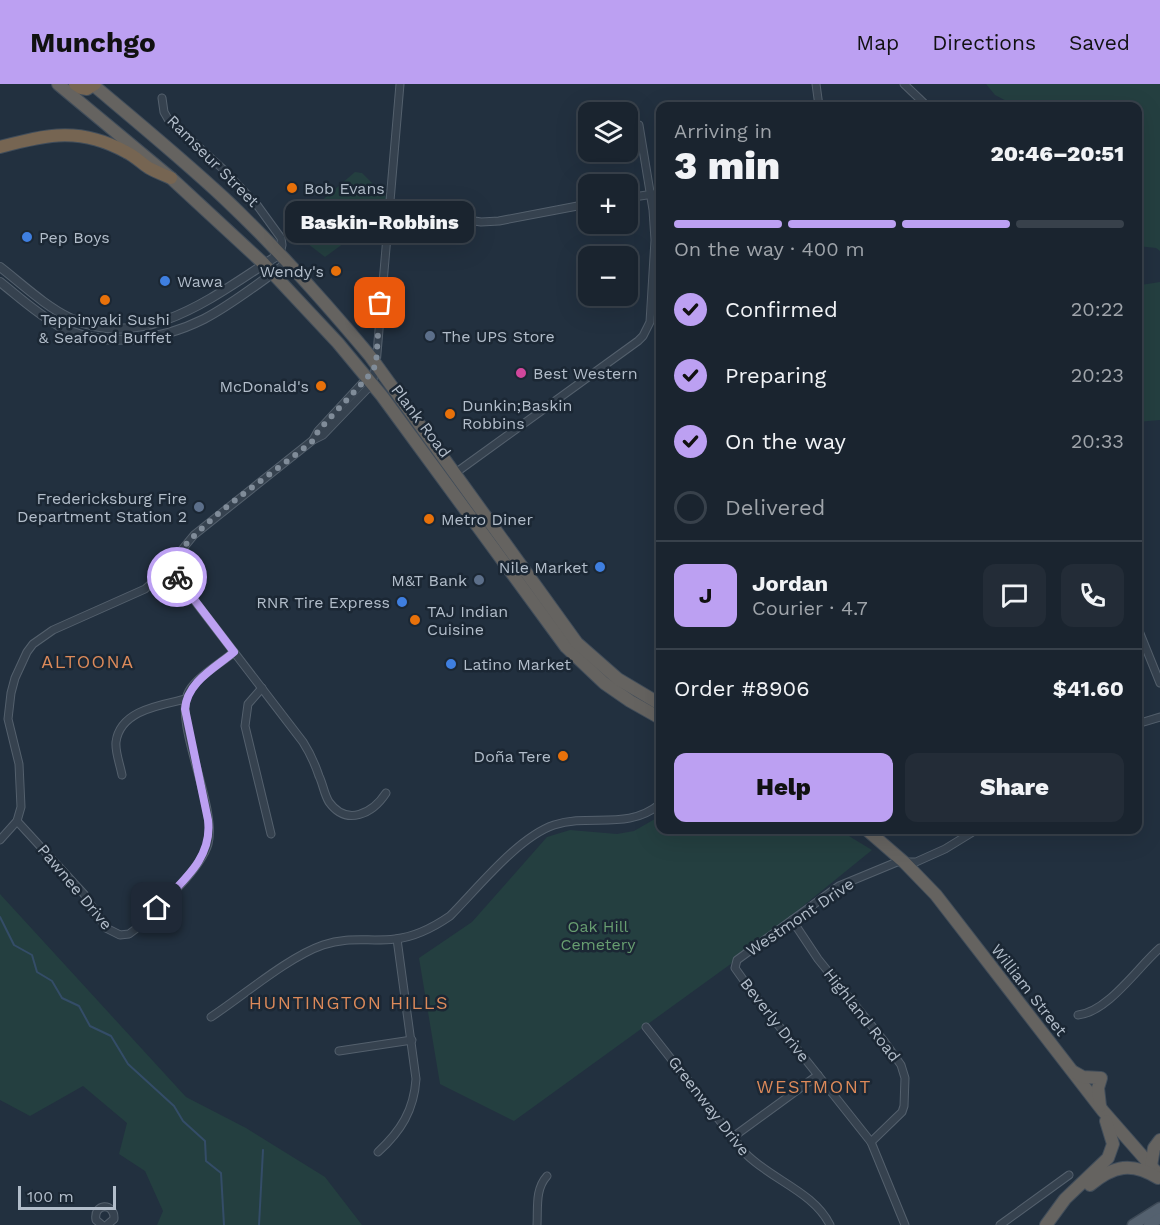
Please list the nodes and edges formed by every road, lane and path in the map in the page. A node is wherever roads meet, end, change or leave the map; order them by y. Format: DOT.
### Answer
graph roads {
  1 [pos="58,84"];
  2 [pos="75,84"];
  3 [pos="93,84"];
  4 [pos="400,84"];
  5 [pos="816,84"];
  6 [pos="904,84"];
  7 [pos="162,98"];
  8 [pos="818,102"];
  9 [pos="923,102"];
  10 [pos="639,125"];
  11 [pos="0,147"];
  12 [pos="171,178"];
  13 [pos="656,194"];
  14 [pos="650,195"];
  15 [pos="638,197"];
  16 [pos="578,206"];
  17 [pos="390,207"];
  18 [pos="284,258"];
  19 [pos="0,267"];
  20 [pos="268,268"];
  21 [pos="656,281"];
  22 [pos="0,282"];
  23 [pos="376,365"];
  24 [pos="370,381"];
  25 [pos="454,474"];
  26 [pos="461,503"];
  27 [pos="479,509"];
  28 [pos="480,530"];
  29 [pos="502,541"];
  30 [pos="168,566"];
  31 [pos="1142,638"];
  32 [pos="234,652"];
  33 [pos="1160,683"];
  34 [pos="262,688"];
  35 [pos="186,699"];
  36 [pos="656,702"];
  37 [pos="656,716"];
  38 [pos="1160,717"];
  39 [pos="4,719"];
  40 [pos="1142,722"];
  41 [pos="122,775"];
  42 [pos="386,793"];
  43 [pos="656,807"];
  44 [pos="17,821"];
  45 [pos="271,834"];
  46 [pos="872,834"];
  47 [pos="969,834"];
  48 [pos="0,840"];
  49 [pos="905,863"];
  50 [pos="792,920"];
  51 [pos="397,939"];
  52 [pos="1160,948"];
  53 [pos="735,968"];
  54 [pos="1078,1015"];
  55 [pos="211,1017"];
  56 [pos="646,1027"];
  57 [pos="412,1040"];
  58 [pos="339,1051"];
  59 [pos="1068,1067"];
  60 [pos="818,1075"];
  61 [pos="1101,1110"];
  62 [pos="733,1137"];
  63 [pos="1160,1140"];
  64 [pos="871,1142"];
  65 [pos="1133,1146"];
  66 [pos="378,1152"];
  67 [pos="1151,1166"];
  68 [pos="1069,1175"];
  69 [pos="547,1176"];
  70 [pos="1160,1178"];
  71 [pos="1160,1208"];
  72 [pos="1160,1218"];
  73 [pos="101,1225"];
  74 [pos="107,1225"];
  75 [pos="537,1225"];
  76 [pos="830,1225"];
  77 [pos="905,1225"];
  78 [pos="1000,1225"];
  79 [pos="1046,1225"];
  80 [pos="1053,1225"];
  81 [pos="1133,1225"];
  82 [pos="1149,1225"];
  1 -- 12 [label="highway, Plank Road"];
  2 -- 3 [label="highway"];
  3 -- 18 [label="highway, Plank Road"];
  4 -- 17 [label="street"];
  5 -- 8 [label="street"];
  6 -- 9 [label="street"];
  7 -- 18 [label="street, Ramseur Street"];
  10 -- 14 [label="street"];
  11 -- 12 [label="highway"];
  12 -- 20 [label="highway, Plank Road"];
  13 -- 14 [label="street"];
  14 -- 15 [label="street"];
  14 -- 21 [label="street"];
  16 -- 17 [label="street"];
  17 -- 23 [label="street"];
  18 -- 20 [label="street"];
  18 -- 23 [label="highway, Plank Road"];
  19 -- 20 [label="street"];
  20 -- 22 [label="street"];
  20 -- 24 [label="highway, Plank Road"];
  21 -- 25 [label="street"];
  23 -- 24 [label="street"];
  23 -- 25 [label="highway, Plank Road"];
  24 -- 26 [label="highway, Plank Road"];
  24 -- 30 [label="street"];
  25 -- 27 [label="highway, Plank Road"];
  26 -- 27 [label="highway"];
  26 -- 28 [label="highway, Plank Road"];
  27 -- 29 [label="highway, Plank Road"];
  28 -- 29 [label="highway"];
  28 -- 37 [label="highway, Plank Road"];
  29 -- 36 [label="highway, Plank Road"];
  30 -- 32 [label="street"];
  30 -- 39 [label="street"];
  31 -- 33 [label="street"];
  32 -- 34 [label="street"];
  32 -- 35 [label="street"];
  34 -- 42 [label="street"];
  34 -- 45 [label="street"];
  35 -- 41 [label="street"];
  35 -- 44 [label="street, Pawnee Drive"];
  38 -- 40 [label="street"];
  39 -- 44 [label="street"];
  43 -- 51 [label="street"];
  44 -- 48 [label="street"];
  46 -- 49 [label="highway, William Street"];
  47 -- 49 [label="street, Westmont Drive"];
  49 -- 50 [label="street, Westmont Drive"];
  49 -- 59 [label="highway, William Street"];
  50 -- 53 [label="street, Westmont Drive"];
  50 -- 64 [label="street, Highland Road"];
  51 -- 55 [label="street"];
  51 -- 57 [label="street"];
  52 -- 54 [label="street"];
  53 -- 60 [label="street, Beverly Drive"];
  56 -- 62 [label="street, Greenway Drive"];
  57 -- 58 [label="street"];
  57 -- 66 [label="street"];
  59 -- 61 [label="highway, William Street"];
  59 -- 61 [label="highway"];
  60 -- 62 [label="street"];
  60 -- 64 [label="street, Beverly Drive"];
  61 -- 65 [label="highway, William Street"];
  61 -- 79 [label="highway"];
  62 -- 76 [label="street, Greenway Drive"];
  63 -- 65 [label="highway"];
  63 -- 67 [label="highway"];
  64 -- 77 [label="street, Beverly Drive"];
  65 -- 67 [label="highway, William Street"];
  67 -- 70 [label="highway, William Street"];
  68 -- 78 [label="street"];
  69 -- 75 [label="street"];
  70 -- 80 [label="highway"];
  71 -- 81 [label="main road"];
  72 -- 82 [label="main road"];
  73 -- 74 [label="street"];
}
